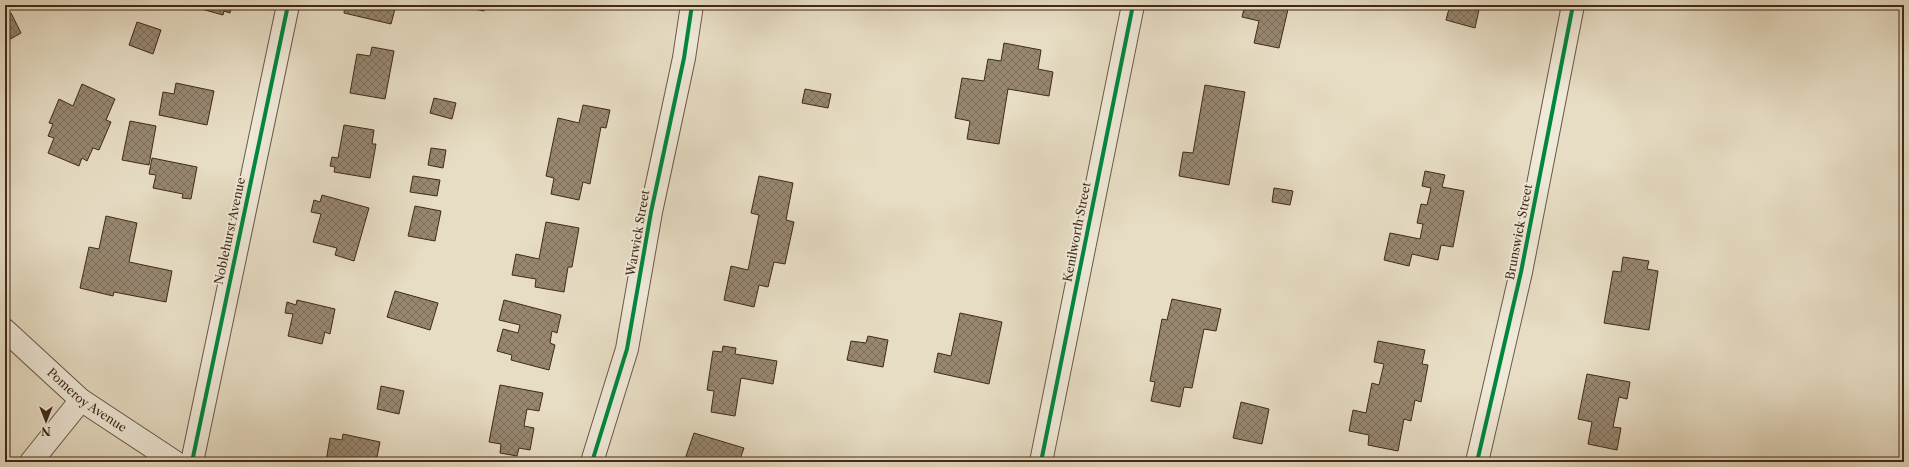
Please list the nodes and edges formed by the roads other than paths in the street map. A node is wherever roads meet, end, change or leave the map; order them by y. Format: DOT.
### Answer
graph roads {
  1 [pos="288,5"];
  2 [pos="692,5"];
  3 [pos="1133,5"];
  4 [pos="1573,5"];
  5 [pos="5,330"];
  6 [pos="81,400"];
  7 [pos="31,462"];
  8 [pos="176,462"];
  9 [pos="192,462"];
  10 [pos="592,462"];
  11 [pos="1041,462"];
  12 [pos="1477,462"];
  1 -- 9 [label="street, Noblehurst Avenue"];
  2 -- 10 [label="street, Warwick Street"];
  3 -- 11 [label="street, Kenilworth Street"];
  4 -- 12 [label="street, Brunswick Street"];
  5 -- 6 [label="street, Pomeroy Avenue"];
  6 -- 7 [label="street"];
  6 -- 8 [label="street, Pomeroy Avenue"];
}
